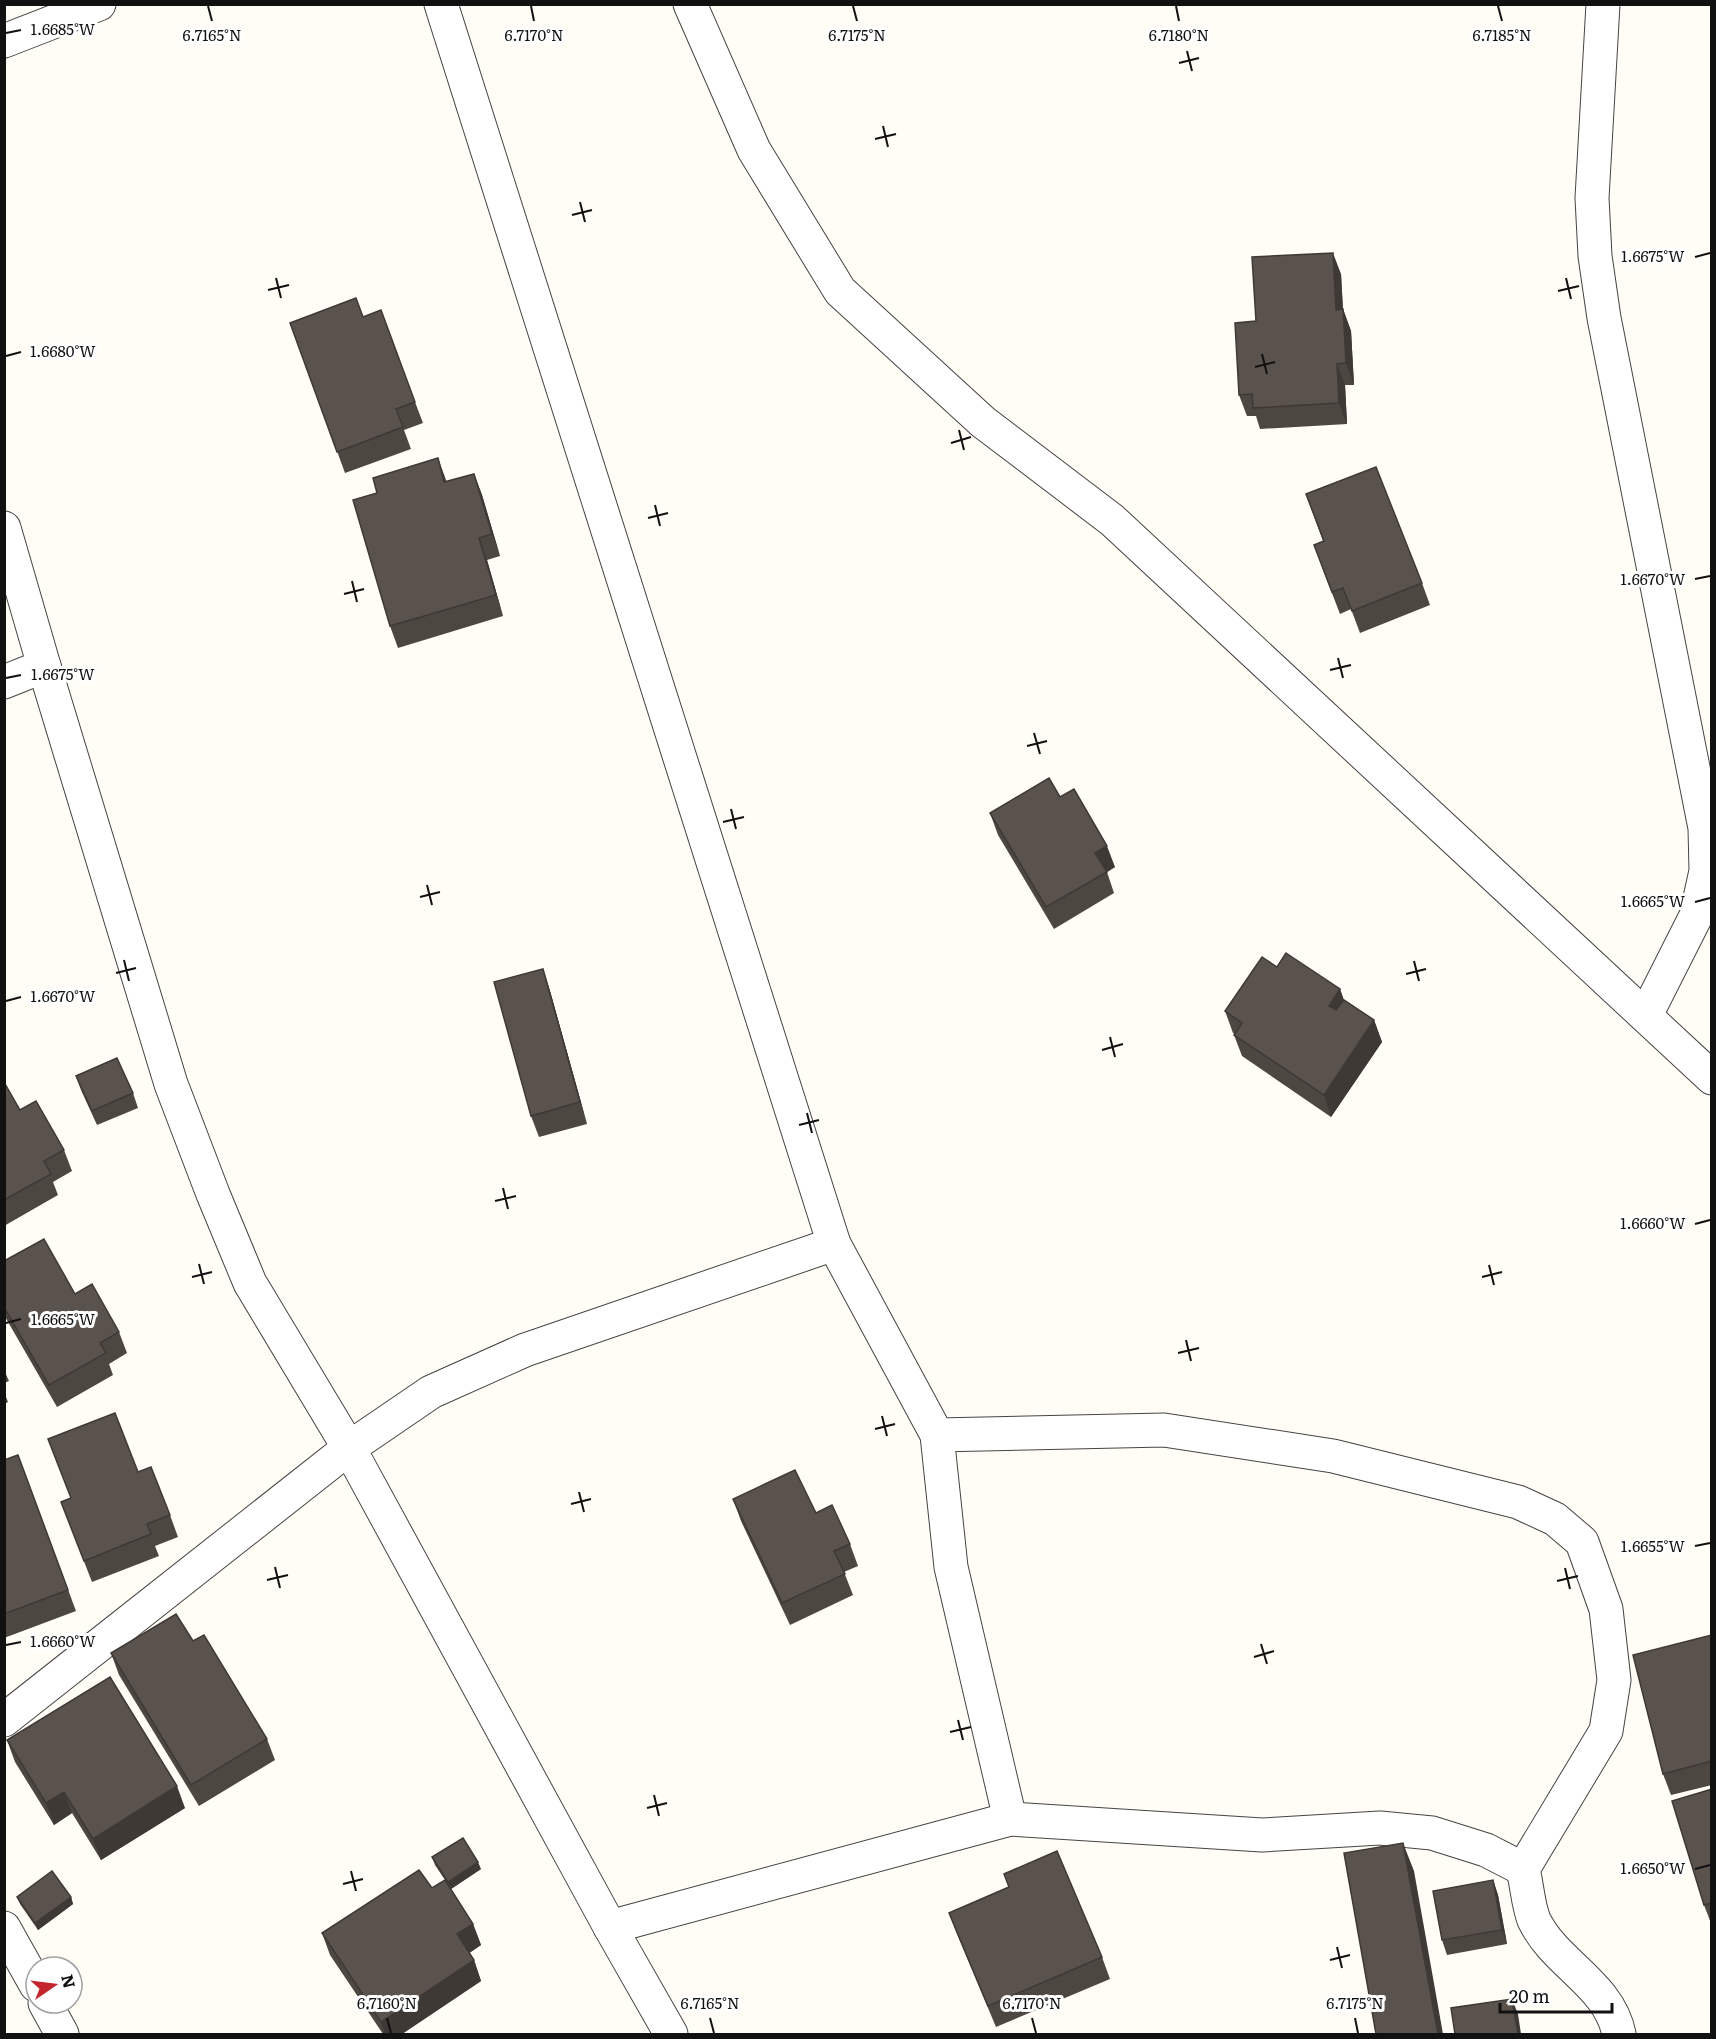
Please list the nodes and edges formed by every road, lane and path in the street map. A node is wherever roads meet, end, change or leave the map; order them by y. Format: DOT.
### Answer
graph roads {
  1 [pos="99,4"];
  2 [pos="441,4"];
  3 [pos="690,4"];
  4 [pos="1603,4"];
  5 [pos="4,41"];
  6 [pos="4,528"];
  7 [pos="44,666"];
  8 [pos="4,682"];
  9 [pos="1646,1015"];
  10 [pos="1712,1077"];
  11 [pos="834,1244"];
  12 [pos="937,1435"];
  13 [pos="348,1448"];
  14 [pos="4,1720"];
  15 [pos="1010,1819"];
  16 [pos="1523,1869"];
  17 [pos="610,1927"];
  18 [pos="4,1928"];
  19 [pos="24,1964"];
  20 [pos="52,2015"];
  21 [pos="62,2034"];
  22 [pos="671,2034"];
  23 [pos="1619,2034"];
  1 -- 5 [label="street"];
  2 -- 11 [label="street"];
  3 -- 9 [label="street"];
  4 -- 9 [label="street"];
  6 -- 7 [label="street"];
  7 -- 8 [label="street"];
  7 -- 13 [label="street"];
  9 -- 10 [label="street"];
  11 -- 12 [label="street"];
  11 -- 13 [label="street"];
  12 -- 15 [label="street"];
  12 -- 16 [label="street"];
  13 -- 14 [label="street"];
  13 -- 17 [label="street"];
  15 -- 16 [label="street"];
  15 -- 17 [label="street"];
  16 -- 23 [label="street"];
  17 -- 22 [label="street"];
  18 -- 19 [label="street"];
  20 -- 21 [label="street"];
}
